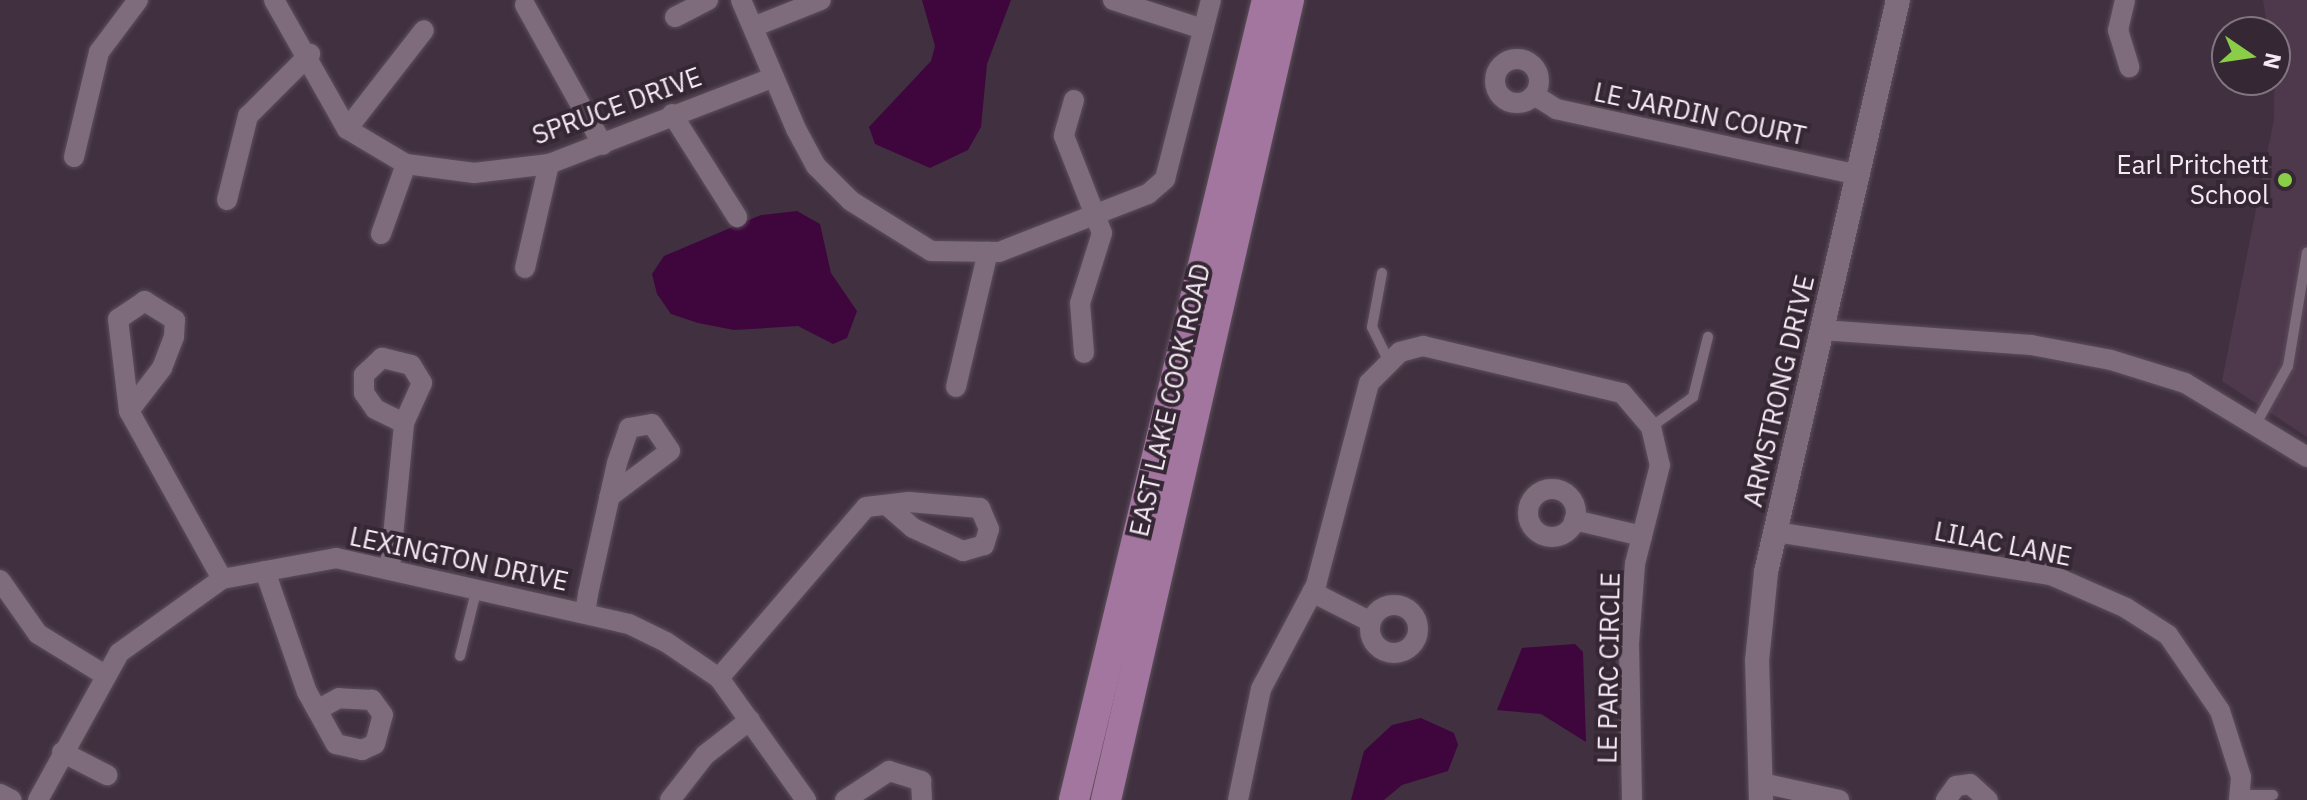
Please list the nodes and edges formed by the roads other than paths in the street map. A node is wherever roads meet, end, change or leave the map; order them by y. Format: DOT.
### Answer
graph roads {
  1 [pos="138,0"];
  2 [pos="274,0"];
  3 [pos="708,0"];
  4 [pos="741,0"];
  5 [pos="821,0"];
  6 [pos="1113,0"];
  7 [pos="1211,0"];
  8 [pos="1267,0"];
  9 [pos="1289,0"];
  10 [pos="1898,0"];
  11 [pos="2125,0"];
  12 [pos="525,5"];
  13 [pos="675,17"];
  14 [pos="753,27"];
  15 [pos="1203,29"];
  16 [pos="424,30"];
  17 [pos="310,54"];
  18 [pos="2129,67"];
  19 [pos="774,77"];
  20 [pos="1534,95"];
  21 [pos="1074,100"];
  22 [pos="672,114"];
  23 [pos="347,129"];
  24 [pos="603,145"];
  25 [pos="74,157"];
  26 [pos="406,164"];
  27 [pos="549,164"];
  28 [pos="1858,175"];
  29 [pos="227,200"];
  30 [pos="737,217"];
  31 [pos="1094,217"];
  32 [pos="381,234"];
  33 [pos="994,252"];
  34 [pos="2307,253"];
  35 [pos="525,268"];
  36 [pos="1382,273"];
  37 [pos="1822,330"];
  38 [pos="1708,337"];
  39 [pos="1084,353"];
  40 [pos="1388,360"];
  41 [pos="956,387"];
  42 [pos="129,411"];
  43 [pos="2257,422"];
  44 [pos="404,423"];
  45 [pos="1651,427"];
  46 [pos="2305,450"];
  47 [pos="609,497"];
  48 [pos="887,505"];
  49 [pos="1574,520"];
  50 [pos="1775,532"];
  51 [pos="1642,536"];
  52 [pos="390,567"];
  53 [pos="265,571"];
  54 [pos="222,579"];
  55 [pos="0,580"];
  56 [pos="477,588"];
  57 [pos="1312,592"];
  58 [pos="585,613"];
  59 [pos="1371,622"];
  60 [pos="460,656"];
  61 [pos="103,674"];
  62 [pos="719,678"];
  63 [pos="317,710"];
  64 [pos="750,720"];
  65 [pos="62,752"];
  66 [pos="107,775"];
  67 [pos="1762,791"];
  68 [pos="0,794"];
  69 [pos="2273,795"];
  70 [pos="2240,798"];
  71 [pos="12,800"];
  72 [pos="38,800"];
  73 [pos="670,800"];
  74 [pos="806,800"];
  75 [pos="845,800"];
  76 [pos="922,800"];
  77 [pos="1074,800"];
  78 [pos="1106,800"];
  79 [pos="1238,800"];
  80 [pos="1632,800"];
  81 [pos="1839,800"];
  82 [pos="1946,800"];
  83 [pos="1988,800"];
  1 -- 25 [label="street"];
  2 -- 17 [label="street"];
  3 -- 13 [label="street"];
  4 -- 14 [label="street"];
  5 -- 14 [label="street"];
  6 -- 15 [label="street"];
  7 -- 15 [label="street"];
  8 -- 77 [label="main road, EAST LAKE COOK ROAD"];
  9 -- 78 [label="main road, EAST LAKE COOK ROAD"];
  10 -- 28 [label="street, ARMSTRONG DRIVE"];
  11 -- 18 [label="street"];
  12 -- 24 [label="street"];
  14 -- 19 [label="street"];
  15 -- 31 [label="street"];
  16 -- 23 [label="street"];
  17 -- 23 [label="street"];
  17 -- 29 [label="street"];
  19 -- 22 [label="street, SPRUCE DRIVE"];
  19 -- 33 [label="street"];
  20 -- 28 [label="street, LE JARDIN COURT"];
  21 -- 31 [label="street"];
  22 -- 24 [label="street, SPRUCE DRIVE"];
  22 -- 30 [label="street"];
  23 -- 26 [label="street, SPRUCE DRIVE"];
  24 -- 27 [label="street, SPRUCE DRIVE"];
  26 -- 27 [label="street, SPRUCE DRIVE"];
  26 -- 32 [label="street"];
  27 -- 35 [label="street"];
  28 -- 37 [label="street, ARMSTRONG DRIVE"];
  31 -- 33 [label="street"];
  31 -- 39 [label="street"];
  33 -- 41 [label="street"];
  34 -- 43 [label="lane"];
  36 -- 40 [label="lane"];
  37 -- 43 [label="street"];
  37 -- 50 [label="street, ARMSTRONG DRIVE"];
  38 -- 45 [label="lane"];
  40 -- 45 [label="street, LE PARC CIRCLE"];
  40 -- 57 [label="street"];
  42 -- 42 [label="street"];
  42 -- 54 [label="street"];
  43 -- 46 [label="street"];
  44 -- 52 [label="street"];
  45 -- 51 [label="street, LE PARC CIRCLE"];
  47 -- 58 [label="street"];
  48 -- 62 [label="street"];
  49 -- 51 [label="street, LE PARC CIRCLE"];
  50 -- 67 [label="street, ARMSTRONG DRIVE"];
  50 -- 70 [label="street, LILAC LANE"];
  51 -- 80 [label="street, LE PARC CIRCLE"];
  52 -- 53 [label="street, LEXINGTON DRIVE"];
  52 -- 56 [label="street, LEXINGTON DRIVE"];
  53 -- 54 [label="street, LEXINGTON DRIVE"];
  53 -- 63 [label="street"];
  54 -- 61 [label="street, LEXINGTON DRIVE"];
  55 -- 61 [label="street"];
  56 -- 58 [label="street, LEXINGTON DRIVE"];
  56 -- 60 [label="lane"];
  57 -- 59 [label="street"];
  57 -- 79 [label="street"];
  58 -- 62 [label="street, LEXINGTON DRIVE"];
  61 -- 65 [label="street, LEXINGTON DRIVE"];
  62 -- 64 [label="street, LEXINGTON DRIVE"];
  64 -- 73 [label="street"];
  64 -- 74 [label="street, LEXINGTON DRIVE"];
  65 -- 66 [label="street"];
  65 -- 72 [label="street, LEXINGTON DRIVE"];
  67 -- 81 [label="street"];
  68 -- 71 [label="street"];
  69 -- 70 [label="lane"];
  75 -- 76 [label="street"];
  82 -- 83 [label="street"];
}
